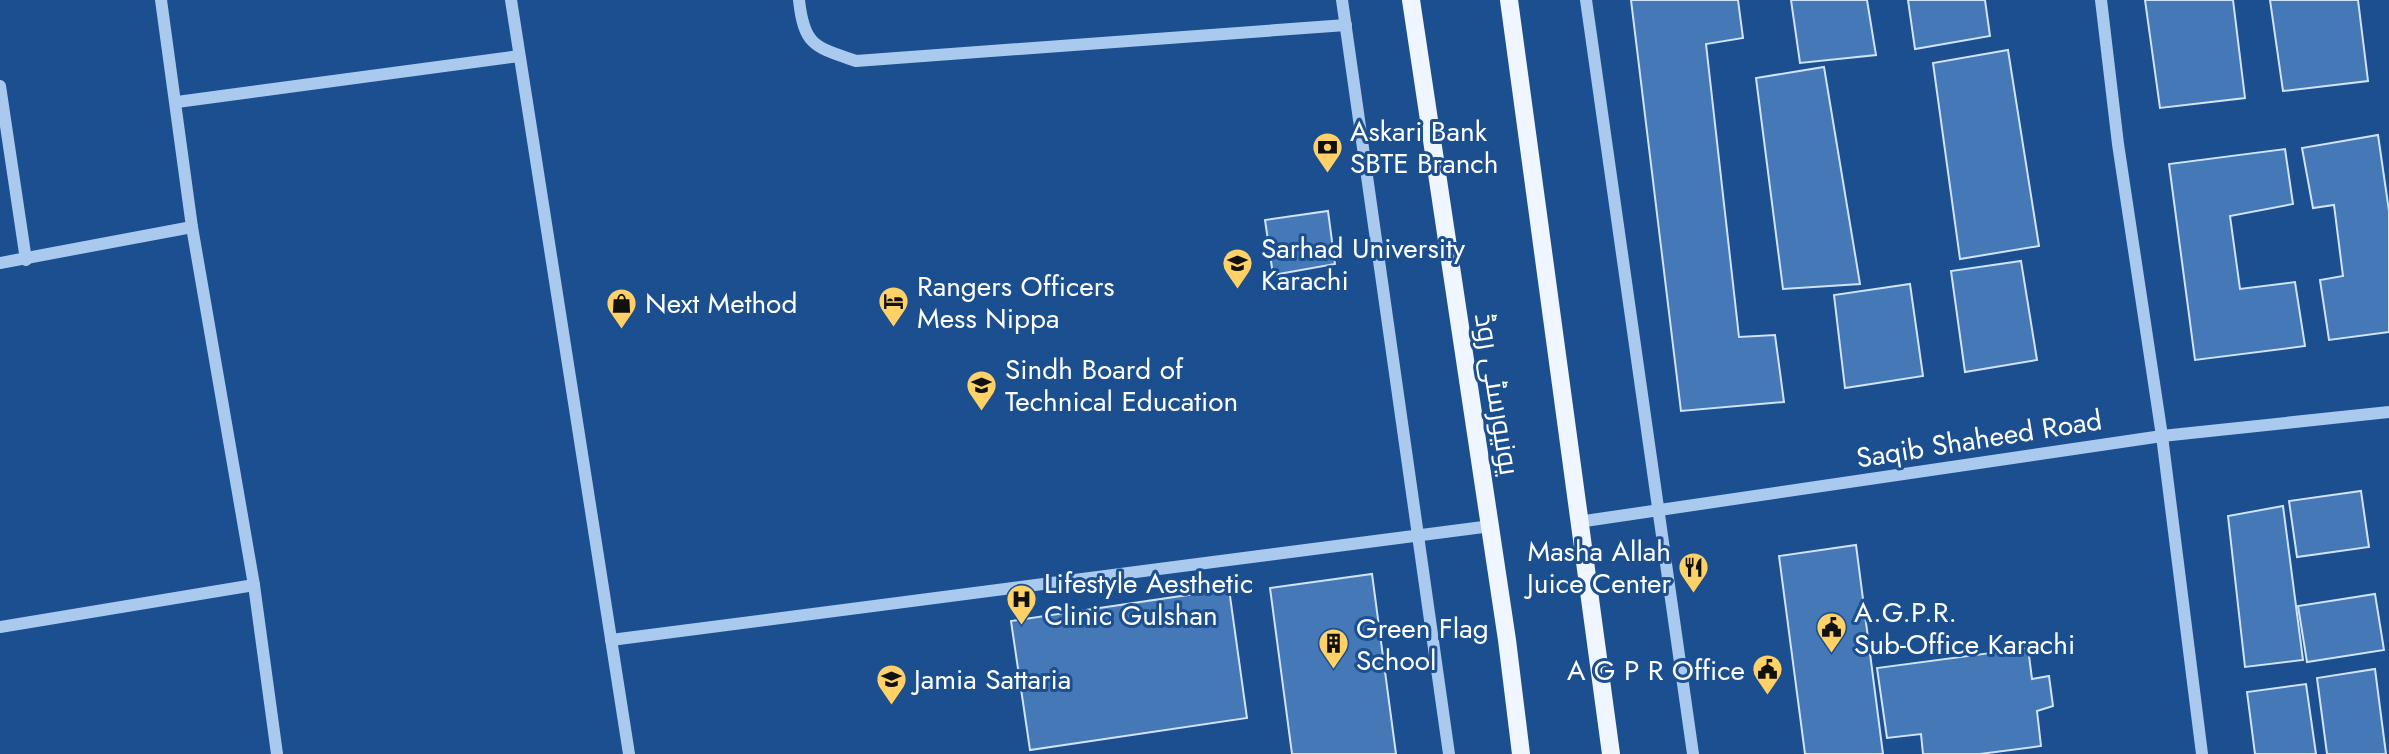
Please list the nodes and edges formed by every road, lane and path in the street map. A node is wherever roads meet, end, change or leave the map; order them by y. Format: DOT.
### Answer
graph roads {
  1 [pos="161,0"];
  2 [pos="511,0"];
  3 [pos="799,0"];
  4 [pos="1342,0"];
  5 [pos="1411,0"];
  6 [pos="1509,0"];
  7 [pos="1586,0"];
  8 [pos="2101,0"];
  9 [pos="1346,25"];
  10 [pos="519,56"];
  11 [pos="0,86"];
  12 [pos="177,102"];
  13 [pos="192,227"];
  14 [pos="26,260"];
  15 [pos="0,263"];
  16 [pos="2389,412"];
  17 [pos="2162,436"];
  18 [pos="1661,512"];
  19 [pos="1578,522"];
  20 [pos="1491,526"];
  21 [pos="1420,535"];
  22 [pos="254,585"];
  23 [pos="0,627"];
  24 [pos="611,640"];
  25 [pos="277,754"];
  26 [pos="629,754"];
  27 [pos="1449,754"];
  28 [pos="1521,754"];
  29 [pos="1611,754"];
  30 [pos="1693,754"];
  31 [pos="2202,754"];
  1 -- 12 [label="street"];
  2 -- 10 [label="street"];
  3 -- 9 [label="street"];
  4 -- 9 [label="street"];
  5 -- 20 [label="main road, یونیورسٹی روڈ"];
  6 -- 19 [label="main road"];
  7 -- 18 [label="street"];
  8 -- 17 [label="street"];
  9 -- 21 [label="street"];
  10 -- 12 [label="street"];
  10 -- 24 [label="street"];
  11 -- 14 [label="street"];
  12 -- 13 [label="street"];
  13 -- 14 [label="street"];
  13 -- 22 [label="street"];
  14 -- 15 [label="street"];
  16 -- 17 [label="street, Saqib Shaheed Road"];
  17 -- 18 [label="street, Saqib Shaheed Road"];
  17 -- 31 [label="street"];
  18 -- 19 [label="street, Saqib Shaheed Road"];
  18 -- 30 [label="street"];
  19 -- 29 [label="main road"];
  20 -- 21 [label="street"];
  20 -- 28 [label="main road, یونیورسٹی روڈ"];
  21 -- 24 [label="street"];
  21 -- 27 [label="street"];
  22 -- 23 [label="street"];
  22 -- 25 [label="street"];
  24 -- 26 [label="street"];
}
